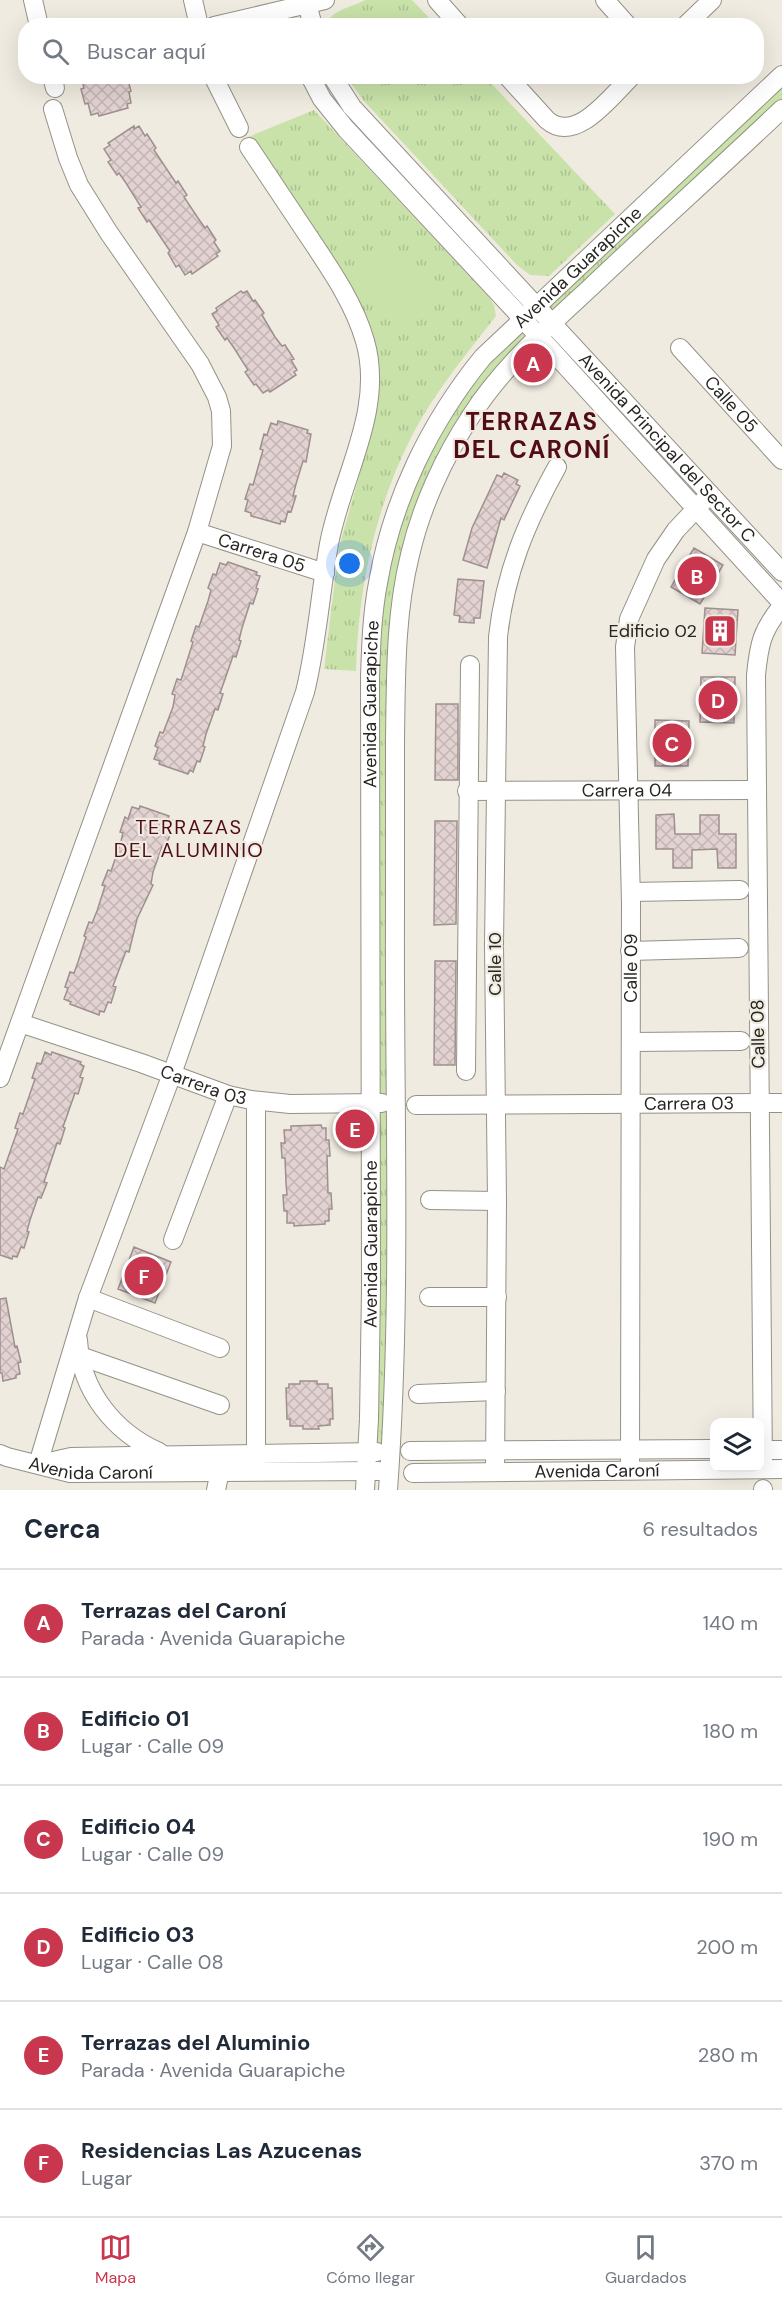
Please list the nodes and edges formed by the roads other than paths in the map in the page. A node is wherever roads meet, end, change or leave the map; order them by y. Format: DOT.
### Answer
graph roads {
  1 [pos="33,0"];
  2 [pos="193,0"];
  3 [pos="325,0"];
  4 [pos="437,0"];
  5 [pos="605,0"];
  6 [pos="712,0"];
  7 [pos="307,3"];
  8 [pos="288,12"];
  9 [pos="37,18"];
  10 [pos="197,18"];
  11 [pos="256,18"];
  12 [pos="310,18"];
  13 [pos="453,18"];
  14 [pos="621,18"];
  15 [pos="693,18"];
  16 [pos="782,75"];
  17 [pos="217,84"];
  18 [pos="314,84"];
  19 [pos="337,84"];
  20 [pos="514,84"];
  21 [pos="624,84"];
  22 [pos="53,109"];
  23 [pos="781,111"];
  24 [pos="239,128"];
  25 [pos="249,147"];
  26 [pos="537,304"];
  27 [pos="522,318"];
  28 [pos="553,322"];
  29 [pos="538,336"];
  30 [pos="680,348"];
  31 [pos="782,460"];
  32 [pos="556,467"];
  33 [pos="710,494"];
  34 [pos="695,509"];
  35 [pos="197,532"];
  36 [pos="782,572"];
  37 [pos="325,573"];
  38 [pos="782,605"];
  39 [pos="470,665"];
  40 [pos="497,790"];
  41 [pos="628,790"];
  42 [pos="756,790"];
  43 [pos="467,791"];
  44 [pos="740,890"];
  45 [pos="630,892"];
  46 [pos="467,944"];
  47 [pos="494,945"];
  48 [pos="739,948"];
  49 [pos="630,951"];
  50 [pos="20,1023"];
  51 [pos="741,1041"];
  52 [pos="631,1042"];
  53 [pos="466,1071"];
  54 [pos="172,1074"];
  55 [pos="0,1078"];
  56 [pos="228,1095"];
  57 [pos="256,1101"];
  58 [pos="370,1103"];
  59 [pos="395,1103"];
  60 [pos="759,1103"];
  61 [pos="782,1103"];
  62 [pos="631,1104"];
  63 [pos="416,1105"];
  64 [pos="497,1105"];
  65 [pos="430,1200"];
  66 [pos="498,1201"];
  67 [pos="173,1240"];
  68 [pos="429,1297"];
  69 [pos="497,1297"];
  70 [pos="88,1298"];
  71 [pos="78,1331"];
  72 [pos="220,1348"];
  73 [pos="80,1356"];
  74 [pos="496,1391"];
  75 [pos="418,1394"];
  76 [pos="220,1405"];
  77 [pos="761,1418"];
  78 [pos="630,1449"];
  79 [pos="710,1449"];
  80 [pos="495,1450"];
  81 [pos="764,1450"];
  82 [pos="782,1450"];
  83 [pos="368,1451"];
  84 [pos="410,1451"];
  85 [pos="256,1452"];
  86 [pos="391,1453"];
  87 [pos="0,1454"];
  88 [pos="164,1454"];
  89 [pos="38,1464"];
  90 [pos="630,1469"];
  91 [pos="710,1469"];
  92 [pos="764,1469"];
  93 [pos="782,1469"];
  94 [pos="256,1471"];
  95 [pos="366,1471"];
  96 [pos="220,1472"];
  97 [pos="495,1472"];
  98 [pos="413,1473"];
  99 [pos="68,1481"];
  100 [pos="159,1481"];
  101 [pos="389,1481"];
  102 [pos="216,1490"];
  103 [pos="365,1490"];
  1 -- 9 [label="street"];
  2 -- 10 [label="street"];
  3 -- 7 [label="street"];
  4 -- 13 [label="street"];
  5 -- 14 [label="street"];
  6 -- 15 [label="street"];
  7 -- 8 [label="street"];
  7 -- 12 [label="street"];
  8 -- 11 [label="street"];
  16 -- 26 [label="street, Avenida Guarapiche"];
  17 -- 24 [label="street"];
  18 -- 27 [label="street, Avenida Principal del Sector C"];
  19 -- 26 [label="street, Avenida Principal del Sector C"];
  20 -- 21 [label="street"];
  22 -- 35 [label="street"];
  23 -- 28 [label="street, Avenida Guarapiche"];
  25 -- 37 [label="street"];
  26 -- 27 [label="street, Avenida Guarapiche"];
  26 -- 28 [label="street, Avenida Principal del Sector C"];
  27 -- 29 [label="street, Avenida Principal del Sector C"];
  27 -- 58 [label="street, Avenida Guarapiche"];
  28 -- 29 [label="street, Avenida Guarapiche"];
  28 -- 33 [label="street, Avenida Principal del Sector C"];
  29 -- 34 [label="street, Avenida Principal del Sector C"];
  29 -- 59 [label="street, Avenida Guarapiche"];
  30 -- 31 [label="street, Calle 05"];
  32 -- 40 [label="street, Calle 10"];
  33 -- 34 [label="street, Calle 09"];
  33 -- 36 [label="street, Avenida Principal del Sector C"];
  34 -- 38 [label="street, Avenida Principal del Sector C"];
  34 -- 41 [label="street, Calle 09"];
  35 -- 37 [label="street, Carrera 05"];
  35 -- 50 [label="street"];
  37 -- 54 [label="street"];
  38 -- 42 [label="street, Calle 08"];
  39 -- 43 [label="street"];
  40 -- 41 [label="street, Carrera 04"];
  40 -- 43 [label="street, Carrera 04"];
  40 -- 47 [label="street, Calle 10"];
  41 -- 42 [label="street, Carrera 04"];
  41 -- 45 [label="street, Calle 09"];
  42 -- 60 [label="street, Calle 08"];
  43 -- 46 [label="street"];
  44 -- 45 [label="street"];
  45 -- 49 [label="street, Calle 09"];
  46 -- 47 [label="street"];
  46 -- 53 [label="street"];
  47 -- 64 [label="street, Calle 10"];
  48 -- 49 [label="street"];
  49 -- 52 [label="street, Calle 09"];
  50 -- 54 [label="street, Carrera 03"];
  50 -- 55 [label="street"];
  51 -- 52 [label="street"];
  52 -- 62 [label="street, Calle 09"];
  54 -- 56 [label="street, Carrera 03"];
  54 -- 70 [label="street"];
  56 -- 57 [label="street, Carrera 03"];
  56 -- 67 [label="street"];
  57 -- 58 [label="street, Carrera 03"];
  57 -- 85 [label="street"];
  58 -- 59 [label="street, Carrera 03"];
  58 -- 83 [label="street, Avenida Guarapiche"];
  59 -- 86 [label="street, Avenida Guarapiche"];
  60 -- 61 [label="street, Carrera 03"];
  60 -- 62 [label="street, Carrera 03"];
  60 -- 77 [label="street, Calle 08"];
  62 -- 64 [label="street, Carrera 03"];
  62 -- 78 [label="street, Calle 09"];
  63 -- 64 [label="street, Carrera 03"];
  64 -- 66 [label="street, Calle 10"];
  65 -- 66 [label="street"];
  66 -- 69 [label="street, Calle 10"];
  68 -- 69 [label="street"];
  69 -- 74 [label="street, Calle 10"];
  70 -- 71 [label="street"];
  70 -- 72 [label="street"];
  71 -- 73 [label="street"];
  71 -- 89 [label="street"];
  73 -- 76 [label="street"];
  73 -- 88 [label="street"];
  74 -- 75 [label="street"];
  74 -- 80 [label="street, Calle 10"];
  78 -- 79 [label="street, Avenida Caroní"];
  78 -- 80 [label="street, Avenida Caroní"];
  78 -- 90 [label="street, Calle 09"];
  80 -- 84 [label="street, Avenida Caroní"];
  80 -- 97 [label="street, Calle 10"];
  81 -- 82 [label="street"];
  83 -- 85 [label="street, Avenida Caroní"];
  83 -- 86 [label="street, Avenida Caroní"];
  83 -- 95 [label="street, Avenida Guarapiche"];
  85 -- 88 [label="street, Avenida Caroní"];
  85 -- 94 [label="street"];
  86 -- 101 [label="street, Avenida Guarapiche"];
  87 -- 89 [label="street"];
  88 -- 89 [label="street, Avenida Caroní"];
  89 -- 99 [label="street, Avenida Caroní"];
  90 -- 91 [label="street, Avenida Caroní"];
  90 -- 97 [label="street, Avenida Caroní"];
  92 -- 93 [label="street, Avenida Caroní"];
  94 -- 95 [label="street, Avenida Caroní"];
  94 -- 96 [label="street, Avenida Caroní"];
  95 -- 101 [label="street, Avenida Caroní"];
  95 -- 103 [label="street, Avenida Guarapiche"];
  96 -- 100 [label="street, Avenida Caroní"];
  96 -- 102 [label="street"];
  97 -- 98 [label="street, Avenida Caroní"];
  99 -- 100 [label="street, Avenida Caroní"];
}
